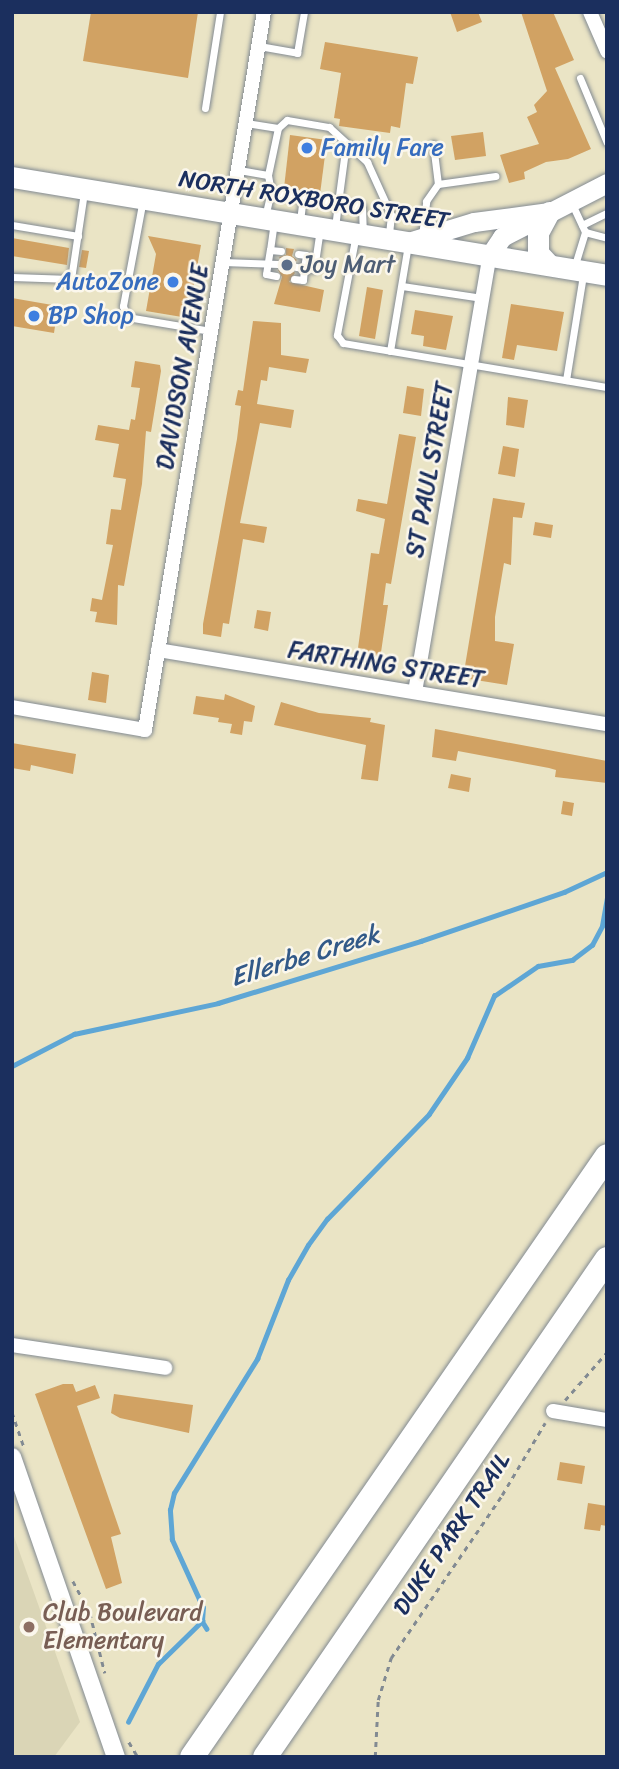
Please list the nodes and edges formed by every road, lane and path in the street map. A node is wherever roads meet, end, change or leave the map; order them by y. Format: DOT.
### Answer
graph roads {
  1 [pos="220,12"];
  2 [pos="264,12"];
  3 [pos="304,12"];
  4 [pos="597,18"];
  5 [pos="259,47"];
  6 [pos="607,51"];
  7 [pos="580,78"];
  8 [pos="205,108"];
  9 [pos="246,123"];
  10 [pos="278,128"];
  11 [pos="346,143"];
  12 [pos="607,143"];
  13 [pos="433,144"];
  14 [pos="239,170"];
  15 [pos="268,175"];
  16 [pos="495,176"];
  17 [pos="12,177"];
  18 [pos="607,183"];
  19 [pos="438,184"];
  20 [pos="85,189"];
  21 [pos="271,192"];
  22 [pos="303,197"];
  23 [pos="143,199"];
  24 [pos="570,201"];
  25 [pos="338,203"];
  26 [pos="549,212"];
  27 [pos="607,213"];
  28 [pos="232,214"];
  29 [pos="270,220"];
  30 [pos="12,225"];
  31 [pos="583,228"];
  32 [pos="335,230"];
  33 [pos="78,236"];
  34 [pos="607,238"];
  35 [pos="406,240"];
  36 [pos="270,250"];
  37 [pos="281,251"];
  38 [pos="299,254"];
  39 [pos="490,255"];
  40 [pos="223,262"];
  41 [pos="268,262"];
  42 [pos="278,264"];
  43 [pos="550,265"];
  44 [pos="300,267"];
  45 [pos="578,270"];
  46 [pos="607,275"];
  47 [pos="276,276"];
  48 [pos="12,277"];
  49 [pos="294,279"];
  50 [pos="402,286"];
  51 [pos="482,298"];
  52 [pos="212,332"];
  53 [pos="390,351"];
  54 [pos="471,366"];
  55 [pos="566,380"];
  56 [pos="607,387"];
  57 [pos="158,650"];
  58 [pos="415,692"];
  59 [pos="12,707"];
  60 [pos="607,724"];
  61 [pos="607,1156"];
  62 [pos="607,1259"];
  63 [pos="12,1345"];
  64 [pos="607,1352"];
  65 [pos="165,1368"];
  66 [pos="553,1411"];
  67 [pos="607,1420"];
  68 [pos="12,1457"];
  69 [pos="116,1757"];
  70 [pos="192,1757"];
  71 [pos="265,1757"];
  72 [pos="375,1757"];
  1 -- 8 [label="lane"];
  2 -- 5 [label="street, DAVIDSON AVENUE"];
  3 -- 5 [label="lane"];
  4 -- 6 [label="street"];
  5 -- 9 [label="street, DAVIDSON AVENUE"];
  7 -- 12 [label="lane"];
  9 -- 10 [label="lane"];
  9 -- 14 [label="street, DAVIDSON AVENUE"];
  10 -- 11 [label="lane"];
  10 -- 15 [label="lane"];
  11 -- 25 [label="lane"];
  11 -- 35 [label="lane"];
  13 -- 19 [label="lane"];
  14 -- 15 [label="lane"];
  14 -- 28 [label="street, DAVIDSON AVENUE"];
  15 -- 21 [label="lane"];
  16 -- 19 [label="lane"];
  17 -- 20 [label="main road, NORTH ROXBORO STREET"];
  18 -- 24 [label="main road"];
  19 -- 35 [label="lane"];
  20 -- 23 [label="main road, NORTH ROXBORO STREET"];
  20 -- 33 [label="lane"];
  21 -- 22 [label="lane"];
  21 -- 29 [label="lane"];
  22 -- 25 [label="lane"];
  22 -- 32 [label="lane"];
  23 -- 28 [label="main road, NORTH ROXBORO STREET"];
  23 -- 52 [label="lane"];
  24 -- 26 [label="main road"];
  24 -- 31 [label="lane"];
  25 -- 32 [label="lane"];
  25 -- 32 [label="lane"];
  26 -- 35 [label="main road"];
  26 -- 39 [label="main road"];
  26 -- 43 [label="main road"];
  27 -- 31 [label="lane"];
  28 -- 29 [label="main road, NORTH ROXBORO STREET"];
  28 -- 40 [label="street, DAVIDSON AVENUE"];
  29 -- 32 [label="main road, NORTH ROXBORO STREET"];
  29 -- 36 [label="lane"];
  30 -- 33 [label="lane"];
  31 -- 34 [label="lane"];
  31 -- 45 [label="lane"];
  32 -- 35 [label="main road, NORTH ROXBORO STREET"];
  32 -- 44 [label="lane"];
  32 -- 53 [label="lane"];
  33 -- 48 [label="lane"];
  35 -- 39 [label="main road, NORTH ROXBORO STREET"];
  35 -- 50 [label="lane"];
  36 -- 37 [label="lane"];
  36 -- 41 [label="lane"];
  38 -- 44 [label="lane"];
  39 -- 43 [label="main road, NORTH ROXBORO STREET"];
  39 -- 51 [label="street, ST PAUL STREET"];
  40 -- 41 [label="lane"];
  40 -- 52 [label="street, DAVIDSON AVENUE"];
  41 -- 42 [label="lane"];
  41 -- 47 [label="lane"];
  43 -- 45 [label="main road, NORTH ROXBORO STREET"];
  44 -- 49 [label="lane"];
  45 -- 46 [label="main road, NORTH ROXBORO STREET"];
  45 -- 55 [label="lane"];
  50 -- 51 [label="lane"];
  50 -- 53 [label="lane"];
  51 -- 54 [label="street, ST PAUL STREET"];
  52 -- 57 [label="street, DAVIDSON AVENUE"];
  53 -- 54 [label="lane"];
  54 -- 55 [label="lane"];
  54 -- 58 [label="street, ST PAUL STREET"];
  55 -- 56 [label="lane"];
  57 -- 58 [label="street, FARTHING STREET"];
  57 -- 59 [label="street, DAVIDSON AVENUE"];
  58 -- 60 [label="street, FARTHING STREET"];
  61 -- 70 [label="highway"];
  62 -- 71 [label="highway"];
  63 -- 65 [label="street"];
  64 -- 66 [label="path, DUKE PARK TRAIL"];
  66 -- 67 [label="street"];
  66 -- 72 [label="path, DUKE PARK TRAIL"];
  68 -- 69 [label="street"];
}
